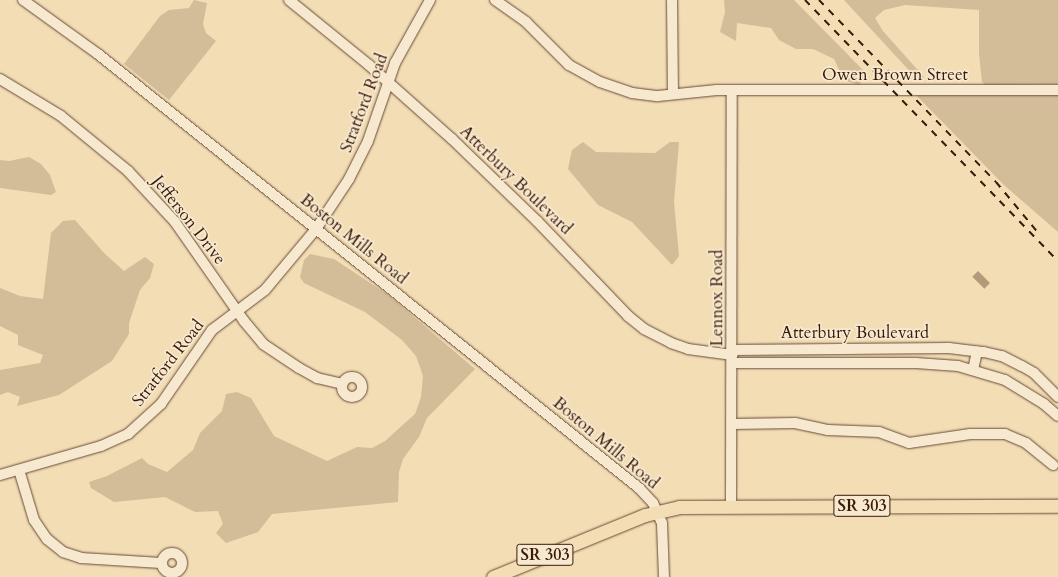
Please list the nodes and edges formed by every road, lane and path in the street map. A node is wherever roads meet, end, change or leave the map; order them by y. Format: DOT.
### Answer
graph roads {
  1 [pos="23,0"];
  2 [pos="289,0"];
  3 [pos="430,0"];
  4 [pos="495,0"];
  5 [pos="672,0"];
  6 [pos="0,79"];
  7 [pos="389,82"];
  8 [pos="1058,90"];
  9 [pos="732,91"];
  10 [pos="673,94"];
  11 [pos="316,229"];
  12 [pos="237,312"];
  13 [pos="977,351"];
  14 [pos="732,356"];
  15 [pos="973,370"];
  16 [pos="1042,381"];
  17 [pos="342,384"];
  18 [pos="1031,395"];
  19 [pos="1058,397"];
  20 [pos="1058,416"];
  21 [pos="732,424"];
  22 [pos="1053,464"];
  23 [pos="19,470"];
  24 [pos="0,475"];
  25 [pos="731,506"];
  26 [pos="1058,506"];
  27 [pos="657,511"];
  28 [pos="161,563"];
  29 [pos="493,577"];
  30 [pos="664,577"];
  1 -- 11 [label="street, Boston Mills Road"];
  2 -- 7 [label="street, Atterbury Boulevard"];
  3 -- 7 [label="street, Stratford Road"];
  4 -- 10 [label="street, Owen Brown Street"];
  5 -- 10 [label="street"];
  6 -- 12 [label="street, Jefferson Drive"];
  7 -- 11 [label="street, Stratford Road"];
  7 -- 14 [label="street, Atterbury Boulevard"];
  8 -- 9 [label="street, Owen Brown Street"];
  9 -- 10 [label="street, Owen Brown Street"];
  9 -- 14 [label="street, Lennox Road"];
  11 -- 12 [label="street, Stratford Road"];
  11 -- 27 [label="street, Boston Mills Road"];
  12 -- 17 [label="street, Jefferson Drive"];
  12 -- 23 [label="street, Stratford Road"];
  13 -- 14 [label="street, Atterbury Boulevard"];
  13 -- 15 [label="street"];
  13 -- 16 [label="street, Atterbury Boulevard"];
  14 -- 15 [label="street, Atterbury Boulevard"];
  14 -- 21 [label="street, Lennox Road"];
  15 -- 18 [label="street, Atterbury Boulevard"];
  16 -- 18 [label="street"];
  16 -- 19 [label="street, Atterbury Boulevard"];
  18 -- 20 [label="street, Atterbury Boulevard"];
  21 -- 22 [label="street"];
  21 -- 25 [label="street, Lennox Road"];
  23 -- 24 [label="street, Stratford Road"];
  23 -- 28 [label="street"];
  25 -- 26 [label="main road, SR 303"];
  25 -- 27 [label="main road, SR 303"];
  27 -- 29 [label="main road, SR 303"];
  27 -- 30 [label="street"];
}
